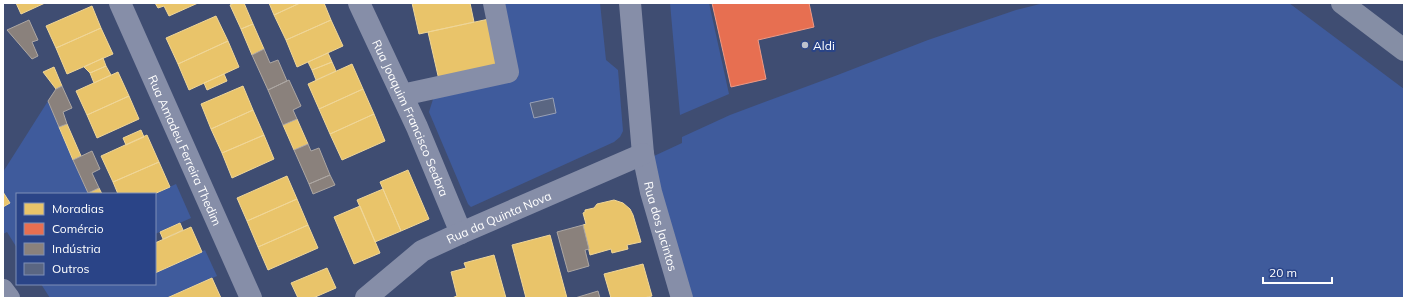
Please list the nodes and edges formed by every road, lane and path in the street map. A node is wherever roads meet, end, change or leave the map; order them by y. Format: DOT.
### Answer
graph roads {
  1 [pos="120,3"];
  2 [pos="359,3"];
  3 [pos="494,3"];
  4 [pos="630,3"];
  5 [pos="1342,3"];
  6 [pos="1404,50"];
  7 [pos="402,95"];
  8 [pos="643,154"];
  9 [pos="461,233"];
  10 [pos="3,290"];
  11 [pos="8,298"];
  12 [pos="251,298"];
  13 [pos="366,298"];
  14 [pos="682,298"];
  1 -- 12 [label="street, Rua Amadeu Ferreira Thedim"];
  2 -- 7 [label="street, Rua Joaquim Francisco Seabra"];
  3 -- 7 [label="street"];
  4 -- 8 [label="street, Rua dos Jacintos"];
  5 -- 6 [label="main road"];
  7 -- 9 [label="street, Rua Joaquim Francisco Seabra"];
  8 -- 9 [label="street, Rua da Quinta Nova"];
  8 -- 14 [label="street, Rua dos Jacintos"];
  9 -- 13 [label="street, Rua da Quinta Nova"];
  10 -- 11 [label="street"];
}
